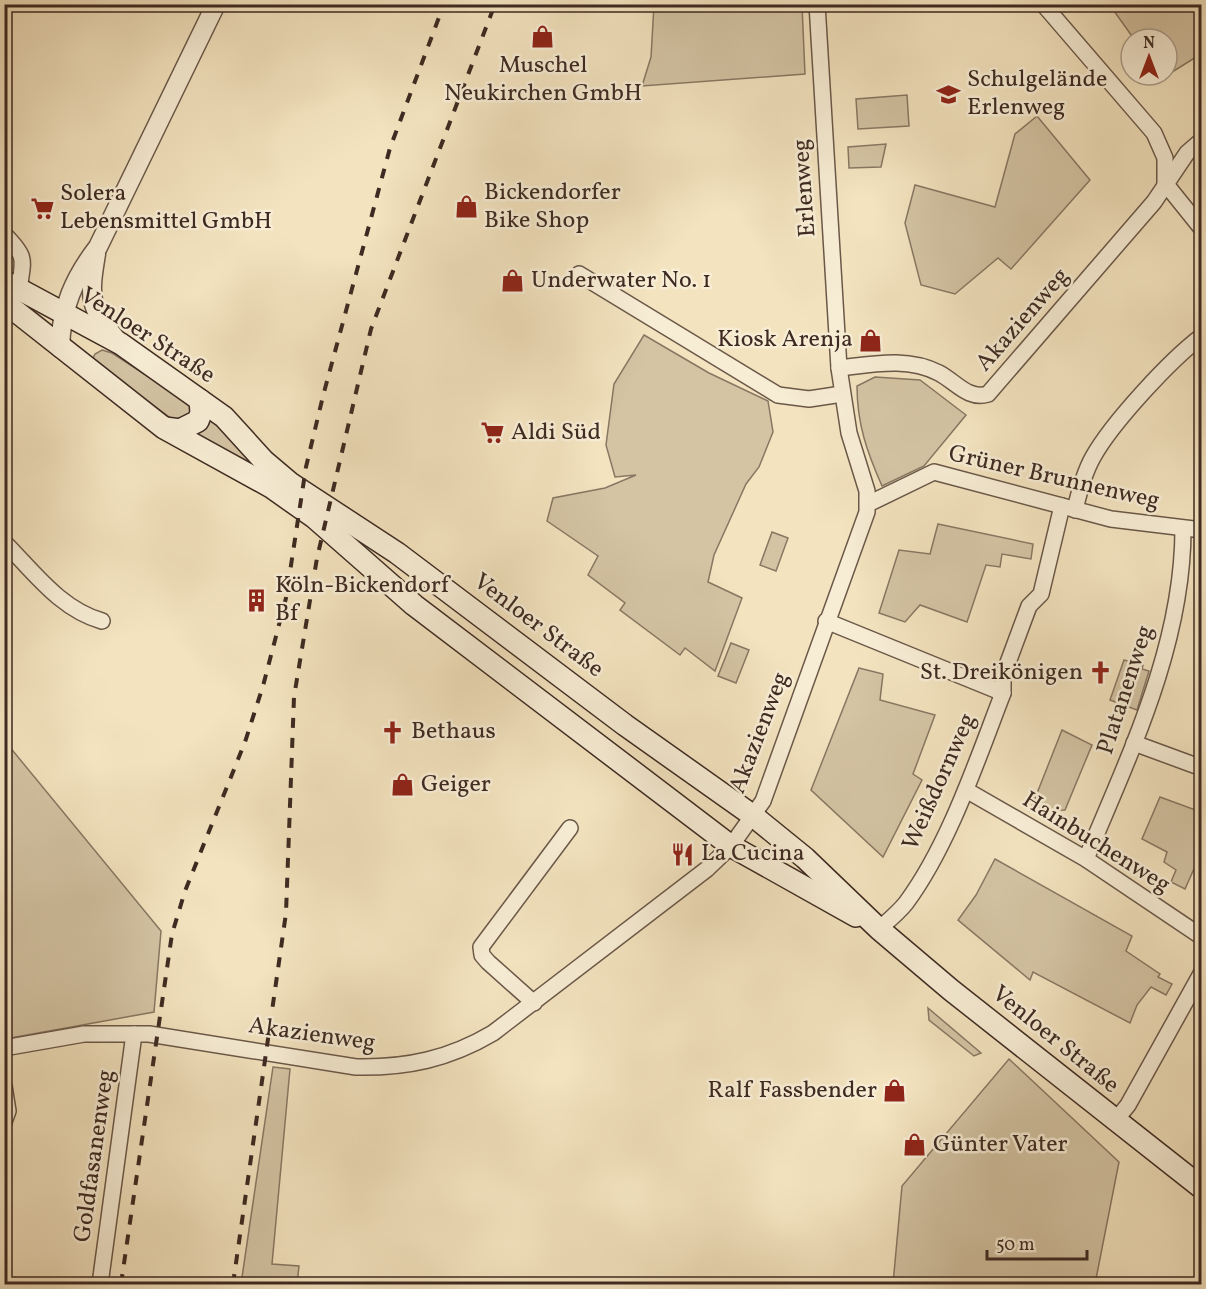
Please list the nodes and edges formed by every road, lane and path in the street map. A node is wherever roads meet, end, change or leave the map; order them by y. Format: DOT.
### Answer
graph roads {
  1 [pos="216,4"];
  2 [pos="817,4"];
  3 [pos="1043,4"];
  4 [pos="1202,140"];
  5 [pos="1165,183"];
  6 [pos="1202,230"];
  7 [pos="4,234"];
  8 [pos="98,247"];
  9 [pos="579,273"];
  10 [pos="9,291"];
  11 [pos="63,312"];
  12 [pos="1199,343"];
  13 [pos="121,344"];
  14 [pos="60,348"];
  15 [pos="87,367"];
  16 [pos="840,368"];
  17 [pos="842,394"];
  18 [pos="200,400"];
  19 [pos="164,428"];
  20 [pos="868,504"];
  21 [pos="1069,508"];
  22 [pos="1183,529"];
  23 [pos="1202,530"];
  24 [pos="4,542"];
  25 [pos="102,621"];
  26 [pos="826,621"];
  27 [pos="1003,693"];
  28 [pos="1134,743"];
  29 [pos="1202,768"];
  30 [pos="966,790"];
  31 [pos="752,814"];
  32 [pos="570,828"];
  33 [pos="731,846"];
  34 [pos="1086,858"];
  35 [pos="879,929"];
  36 [pos="1202,937"];
  37 [pos="1202,972"];
  38 [pos="534,1003"];
  39 [pos="134,1034"];
  40 [pos="4,1048"];
  41 [pos="4,1086"];
  42 [pos="1115,1121"];
  43 [pos="4,1122"];
  44 [pos="1202,1188"];
  45 [pos="100,1284"];
  1 -- 8 [label="street"];
  2 -- 16 [label="street, Erlenweg"];
  3 -- 5 [label="street"];
  4 -- 5 [label="street, Akazienweg"];
  5 -- 6 [label="street"];
  5 -- 16 [label="street, Akazienweg"];
  7 -- 10 [label="street"];
  8 -- 11 [label="street"];
  8 -- 13 [label="street"];
  9 -- 17 [label="street"];
  10 -- 11 [label="main road, Venloer Straße"];
  10 -- 14 [label="main road, Venloer Straße"];
  11 -- 13 [label="main road, Venloer Straße"];
  11 -- 14 [label="street"];
  12 -- 21 [label="street, Weißdornweg"];
  13 -- 15 [label="main road"];
  13 -- 18 [label="main road, Venloer Straße"];
  14 -- 15 [label="main road, Venloer Straße"];
  15 -- 19 [label="main road, Venloer Straße"];
  16 -- 17 [label="street, Akazienweg"];
  17 -- 20 [label="street, Akazienweg"];
  18 -- 19 [label="main road"];
  18 -- 31 [label="main road, Venloer Straße"];
  19 -- 33 [label="main road, Venloer Straße"];
  20 -- 21 [label="street, Grüner Brunnenweg"];
  20 -- 26 [label="street, Akazienweg"];
  21 -- 22 [label="street, Grüner Brunnenweg"];
  21 -- 27 [label="street, Weißdornweg"];
  22 -- 23 [label="street, Grüner Brunnenweg"];
  22 -- 28 [label="street, Platanenweg"];
  24 -- 25 [label="street"];
  26 -- 27 [label="street"];
  26 -- 31 [label="street, Akazienweg"];
  27 -- 30 [label="street, Weißdornweg"];
  28 -- 29 [label="street"];
  28 -- 34 [label="street, Platanenweg"];
  30 -- 34 [label="street, Hainbuchenweg"];
  30 -- 35 [label="street, Weißdornweg"];
  31 -- 33 [label="street, Akazienweg"];
  31 -- 35 [label="main road, Venloer Straße"];
  32 -- 38 [label="street"];
  33 -- 35 [label="main road, Venloer Straße"];
  33 -- 38 [label="street, Akazienweg"];
  34 -- 36 [label="street, Hainbuchenweg"];
  35 -- 42 [label="main road, Venloer Straße"];
  37 -- 42 [label="street"];
  38 -- 39 [label="street, Akazienweg"];
  39 -- 40 [label="street, Akazienweg"];
  39 -- 45 [label="street, Goldfasanenweg"];
  41 -- 43 [label="street"];
  42 -- 44 [label="main road, Venloer Straße"];
}
